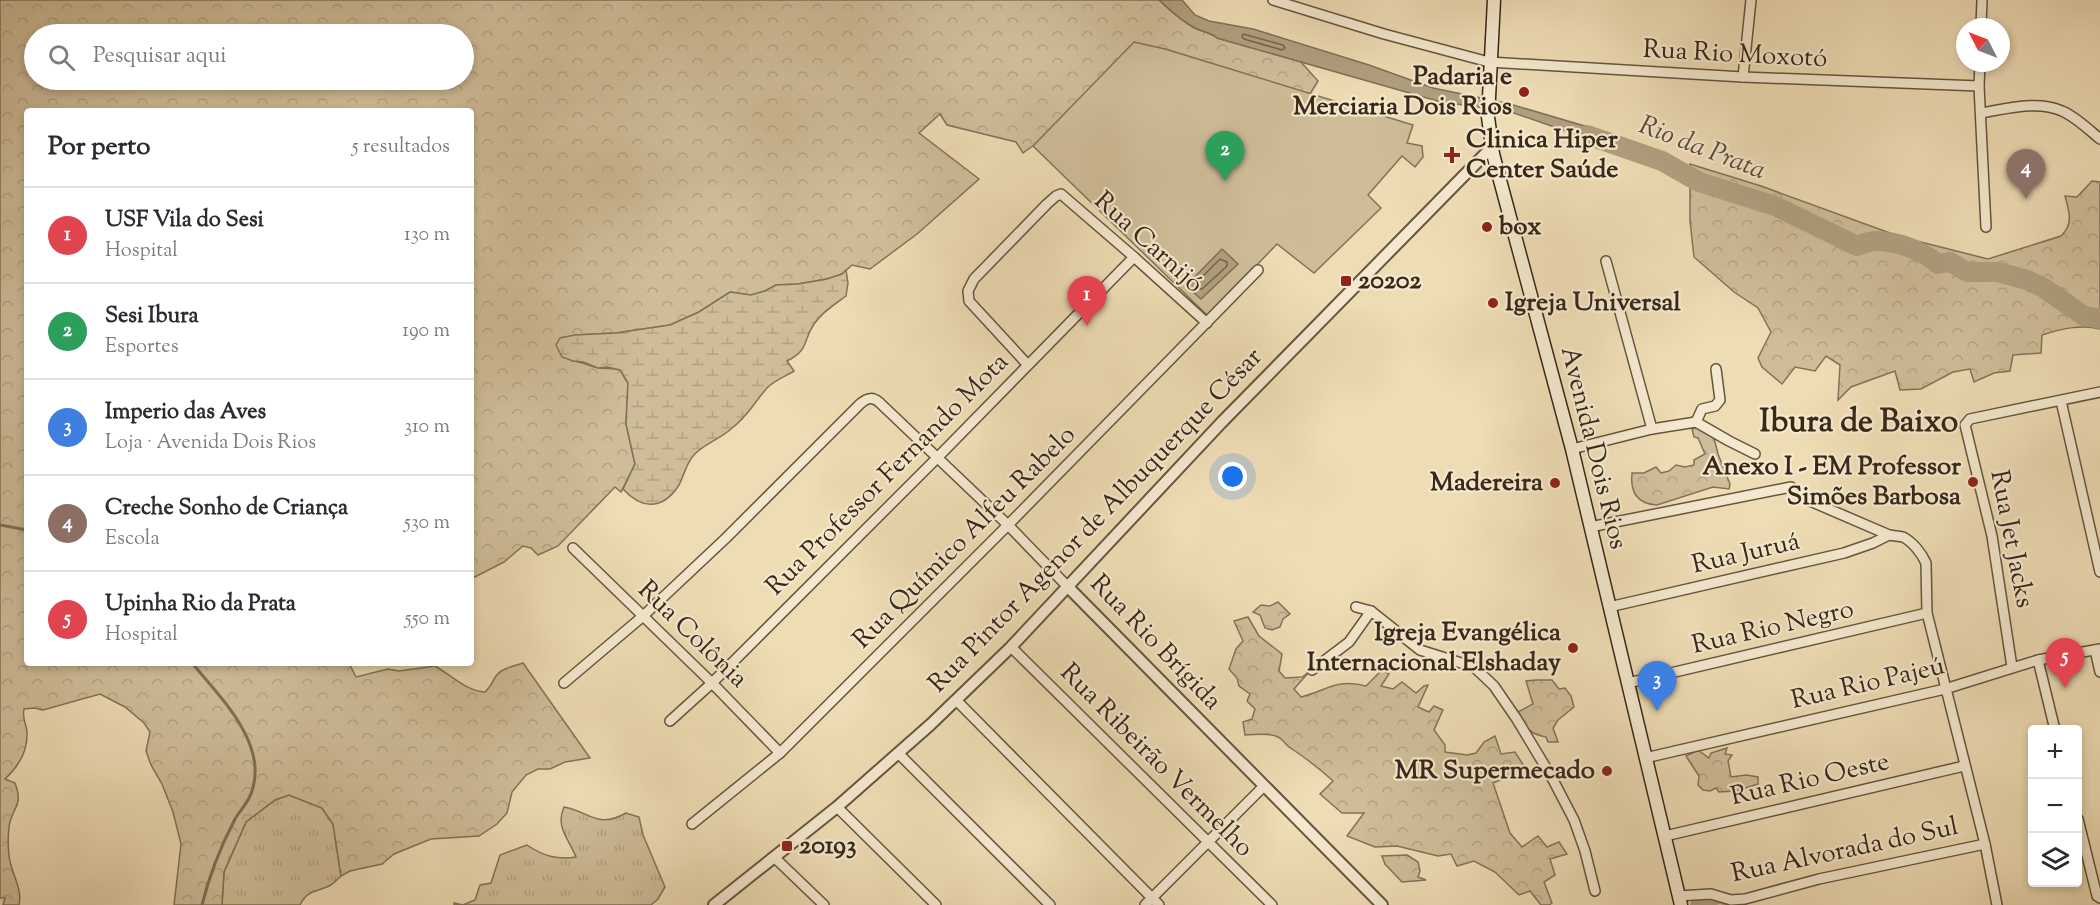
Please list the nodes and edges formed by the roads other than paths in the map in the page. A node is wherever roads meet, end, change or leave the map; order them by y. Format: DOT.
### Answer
graph roads {
  1 [pos="1273,0"];
  2 [pos="1494,0"];
  3 [pos="1751,0"];
  4 [pos="1982,0"];
  5 [pos="1982,18"];
  6 [pos="1490,62"];
  7 [pos="1980,72"];
  8 [pos="1743,77"];
  9 [pos="1979,86"];
  10 [pos="1981,112"];
  11 [pos="2100,139"];
  12 [pos="1492,147"];
  13 [pos="1986,227"];
  14 [pos="1134,257"];
  15 [pos="1606,261"];
  16 [pos="1258,270"];
  17 [pos="1206,323"];
  18 [pos="1027,364"];
  19 [pos="1716,369"];
  20 [pos="2100,392"];
  21 [pos="2061,401"];
  22 [pos="1696,422"];
  23 [pos="1652,429"];
  24 [pos="1572,449"];
  25 [pos="1755,454"];
  26 [pos="937,458"];
  27 [pos="1008,525"];
  28 [pos="1590,527"];
  29 [pos="1889,535"];
  30 [pos="573,548"];
  31 [pos="2100,572"];
  32 [pos="1068,587"];
  33 [pos="1356,607"];
  34 [pos="1609,607"];
  35 [pos="1371,611"];
  36 [pos="1927,613"];
  37 [pos="642,617"];
  38 [pos="1011,646"];
  39 [pos="2097,649"];
  40 [pos="2038,660"];
  41 [pos="2012,667"];
  42 [pos="1312,670"];
  43 [pos="2100,672"];
  44 [pos="564,683"];
  45 [pos="712,683"];
  46 [pos="1628,683"];
  47 [pos="1945,689"];
  48 [pos="956,700"];
  49 [pos="670,721"];
  50 [pos="2054,725"];
  51 [pos="780,753"];
  52 [pos="898,753"];
  53 [pos="1645,758"];
  54 [pos="1964,766"];
  55 [pos="1264,786"];
  56 [pos="837,807"];
  57 [pos="692,824"];
  58 [pos="2082,833"];
  59 [pos="1665,836"];
  60 [pos="1208,840"];
  61 [pos="1984,844"];
  62 [pos="774,857"];
  63 [pos="1595,891"];
  64 [pos="2098,897"];
  65 [pos="1680,900"];
  66 [pos="1152,903"];
  67 [pos="714,905"];
  68 [pos="824,905"];
  69 [pos="936,905"];
  70 [pos="1050,905"];
  71 [pos="1272,905"];
  72 [pos="1382,905"];
  73 [pos="1997,905"];
  1 -- 6 [label="street, Rua Rio Moxotó"];
  2 -- 6 [label="main road, Avenida Dois Rios"];
  3 -- 8 [label="street"];
  4 -- 5 [label="street"];
  6 -- 8 [label="street, Rua Rio Moxotó"];
  6 -- 12 [label="main road, Avenida Dois Rios"];
  7 -- 9 [label="street"];
  8 -- 9 [label="street, Rua Rio Moxotó"];
  9 -- 10 [label="street"];
  10 -- 11 [label="street"];
  10 -- 13 [label="street"];
  12 -- 24 [label="main road, Avenida Dois Rios"];
  12 -- 32 [label="street, Rua Pintor Agenor de Albuquerque César"];
  14 -- 17 [label="street, Rua Carnijó"];
  14 -- 18 [label="street, Rua Professor Fernando Mota"];
  14 -- 18 [label="street, Rua Carnijó"];
  15 -- 23 [label="street"];
  16 -- 17 [label="street, Rua Químico Alfeu Rabelo"];
  17 -- 27 [label="street, Rua Químico Alfeu Rabelo"];
  18 -- 26 [label="street, Rua Professor Fernando Mota"];
  19 -- 22 [label="street"];
  20 -- 21 [label="street"];
  21 -- 31 [label="street"];
  21 -- 41 [label="street, Rua Jet Jacks"];
  22 -- 23 [label="street"];
  22 -- 25 [label="street"];
  23 -- 24 [label="street"];
  24 -- 28 [label="main road, Avenida Dois Rios"];
  26 -- 27 [label="street, Rua Rio Brígida"];
  26 -- 37 [label="street, Rua Rio Brígida"];
  26 -- 45 [label="street, Rua Professor Fernando Mota"];
  27 -- 32 [label="street, Rua Rio Brígida"];
  27 -- 51 [label="street, Rua Químico Alfeu Rabelo"];
  28 -- 29 [label="street"];
  28 -- 34 [label="main road, Avenida Dois Rios"];
  29 -- 34 [label="street, Rua Juruá"];
  29 -- 36 [label="street"];
  30 -- 37 [label="street, Rua Colônia"];
  32 -- 38 [label="street, Rua Pintor Agenor de Albuquerque César"];
  32 -- 55 [label="street, Rua Rio Brígida"];
  33 -- 35 [label="street"];
  34 -- 46 [label="main road, Avenida Dois Rios"];
  35 -- 42 [label="street"];
  35 -- 63 [label="street"];
  36 -- 46 [label="street, Rua Rio Negro"];
  36 -- 47 [label="street"];
  37 -- 44 [label="street"];
  37 -- 45 [label="street, Rua Colônia"];
  38 -- 48 [label="street, Rua Pintor Agenor de Albuquerque César"];
  38 -- 60 [label="street, Rua Ribeirão Vermelho"];
  39 -- 40 [label="street, Rua Rio Pajeú"];
  39 -- 43 [label="street"];
  40 -- 41 [label="street, Rua Rio Pajeú"];
  40 -- 50 [label="street"];
  41 -- 47 [label="street, Rua Rio Pajeú"];
  45 -- 49 [label="street, Rua Professor Fernando Mota"];
  45 -- 51 [label="street, Rua Colônia"];
  46 -- 53 [label="main road, Avenida Dois Rios"];
  47 -- 53 [label="street, Rua Rio Pajeú"];
  47 -- 54 [label="street"];
  48 -- 52 [label="street, Rua Pintor Agenor de Albuquerque César"];
  48 -- 66 [label="street"];
  51 -- 57 [label="street, Rua Químico Alfeu Rabelo"];
  52 -- 56 [label="street, Rua Pintor Agenor de Albuquerque César"];
  52 -- 70 [label="street"];
  53 -- 59 [label="main road, Avenida Dois Rios"];
  54 -- 59 [label="street, Rua Rio Oeste"];
  54 -- 61 [label="street"];
  55 -- 60 [label="street"];
  55 -- 72 [label="street, Rua Rio Brígida"];
  56 -- 62 [label="street, Rua Pintor Agenor de Albuquerque César"];
  56 -- 69 [label="street"];
  58 -- 64 [label="street"];
  59 -- 65 [label="main road, Avenida Dois Rios"];
  60 -- 66 [label="street"];
  60 -- 71 [label="street, Rua Ribeirão Vermelho"];
  61 -- 65 [label="street, Rua Alvorada do Sul"];
  61 -- 73 [label="street"];
  62 -- 67 [label="street, Rua Pintor Agenor de Albuquerque César"];
  62 -- 68 [label="street"];
}
